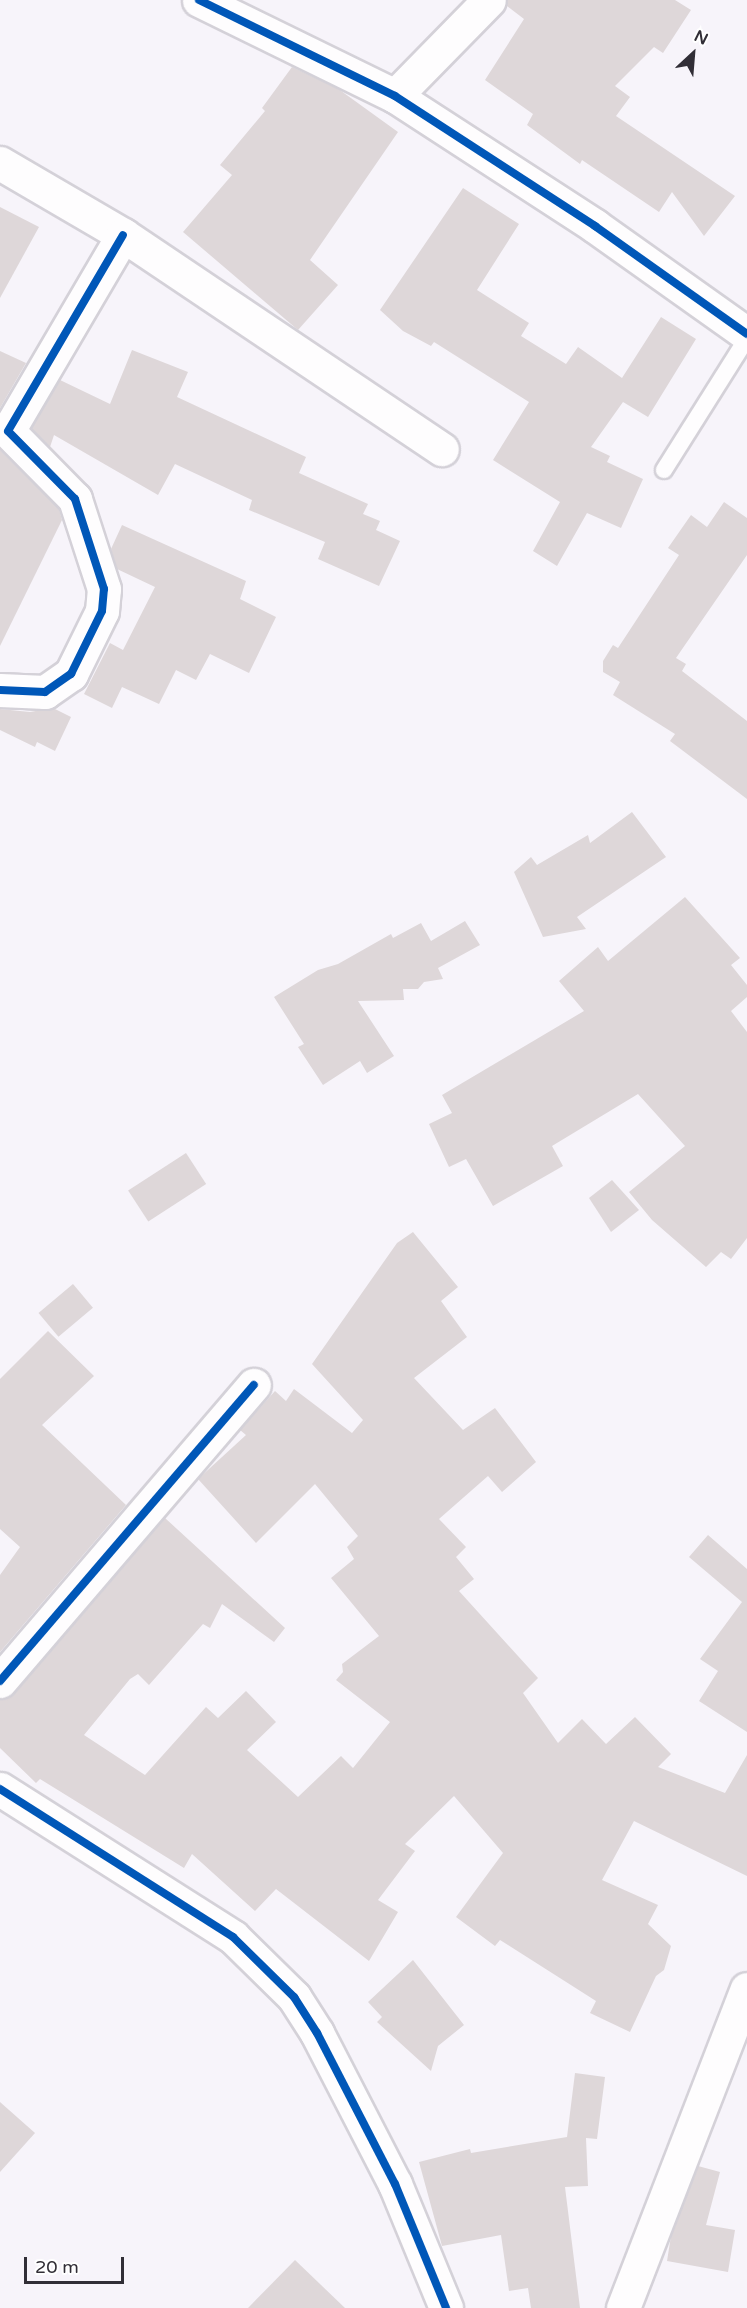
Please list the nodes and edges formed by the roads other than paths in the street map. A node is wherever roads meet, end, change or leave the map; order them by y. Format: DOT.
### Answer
graph roads {
  1 [pos="199,0"];
  2 [pos="489,0"];
  3 [pos="395,96"];
  4 [pos="0,163"];
  5 [pos="123,235"];
  6 [pos="747,334"];
  7 [pos="747,338"];
  8 [pos="442,449"];
  9 [pos="664,470"];
  10 [pos="0,690"];
  11 [pos="254,1385"];
  12 [pos="0,1681"];
  13 [pos="0,1789"];
  14 [pos="747,1989"];
  15 [pos="446,2308"];
  16 [pos="623,2308"];
  1 -- 3 [label="street"];
  2 -- 3 [label="street"];
  3 -- 6 [label="street"];
  4 -- 5 [label="street"];
  5 -- 8 [label="street"];
  5 -- 10 [label="street"];
  7 -- 9 [label="lane"];
  11 -- 12 [label="street"];
  13 -- 15 [label="street"];
  14 -- 16 [label="street"];
}
